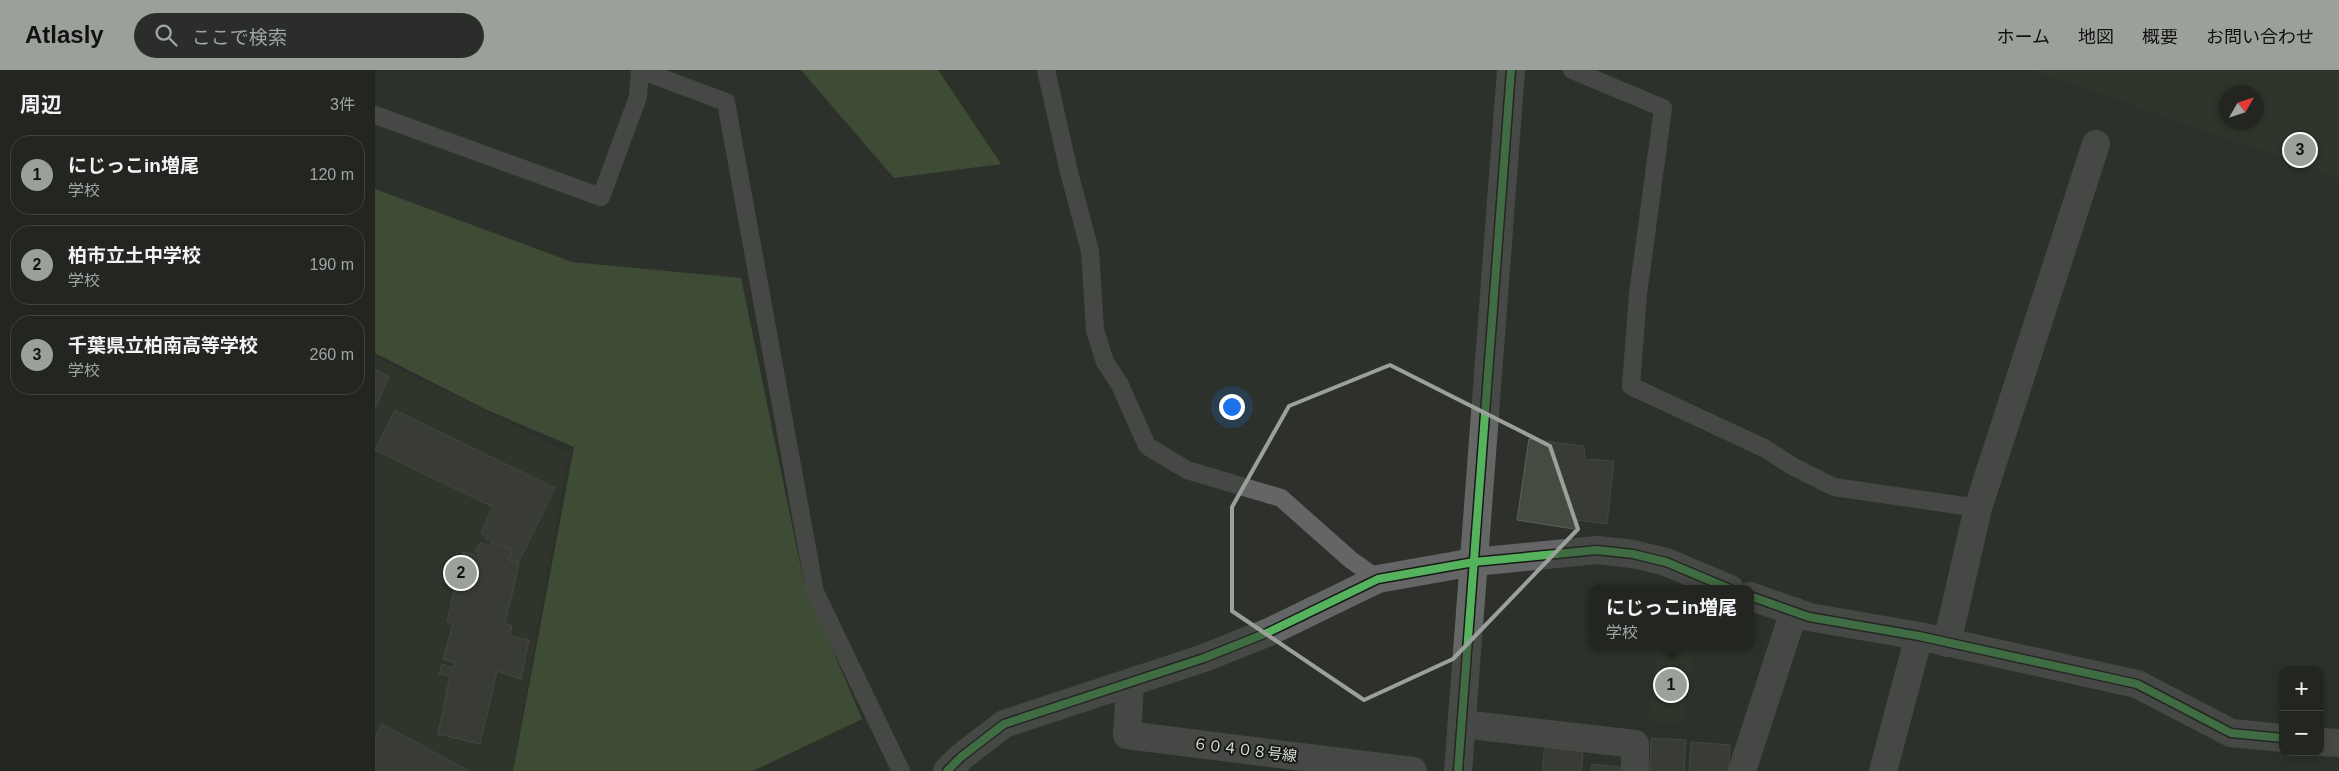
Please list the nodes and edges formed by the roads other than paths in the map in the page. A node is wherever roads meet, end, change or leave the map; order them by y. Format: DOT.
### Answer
graph roads {
  1 [pos="640,70"];
  2 [pos="1047,70"];
  3 [pos="1511,70"];
  4 [pos="1573,70"];
  5 [pos="375,115"];
  6 [pos="2096,144"];
  7 [pos="1978,508"];
  8 [pos="1474,562"];
  9 [pos="1378,579"];
  10 [pos="1721,585"];
  11 [pos="1754,597"];
  12 [pos="1794,611"];
  13 [pos="1919,636"];
  14 [pos="1947,643"];
  15 [pos="1130,684"];
  16 [pos="1462,724"];
  17 [pos="2279,738"];
  18 [pos="2324,742"];
  19 [pos="2339,743"];
  20 [pos="901,771"];
  21 [pos="947,771"];
  22 [pos="1413,771"];
  23 [pos="1458,771"];
  24 [pos="1635,771"];
  25 [pos="1742,771"];
  26 [pos="1883,771"];
  1 -- 5 [label="lane"];
  1 -- 20 [label="lane"];
  2 -- 9 [label="lane"];
  3 -- 8 [label="street"];
  4 -- 7 [label="lane"];
  6 -- 7 [label="street"];
  7 -- 14 [label="street"];
  8 -- 9 [label="street"];
  8 -- 10 [label="street"];
  8 -- 16 [label="street"];
  9 -- 15 [label="street"];
  11 -- 12 [label="street"];
  12 -- 13 [label="street"];
  12 -- 25 [label="street"];
  13 -- 14 [label="street"];
  13 -- 26 [label="street"];
  14 -- 17 [label="street"];
  15 -- 21 [label="street"];
  15 -- 22 [label="street, ６０４０８号線"];
  16 -- 23 [label="street"];
  16 -- 24 [label="street"];
  18 -- 19 [label="street"];
}
